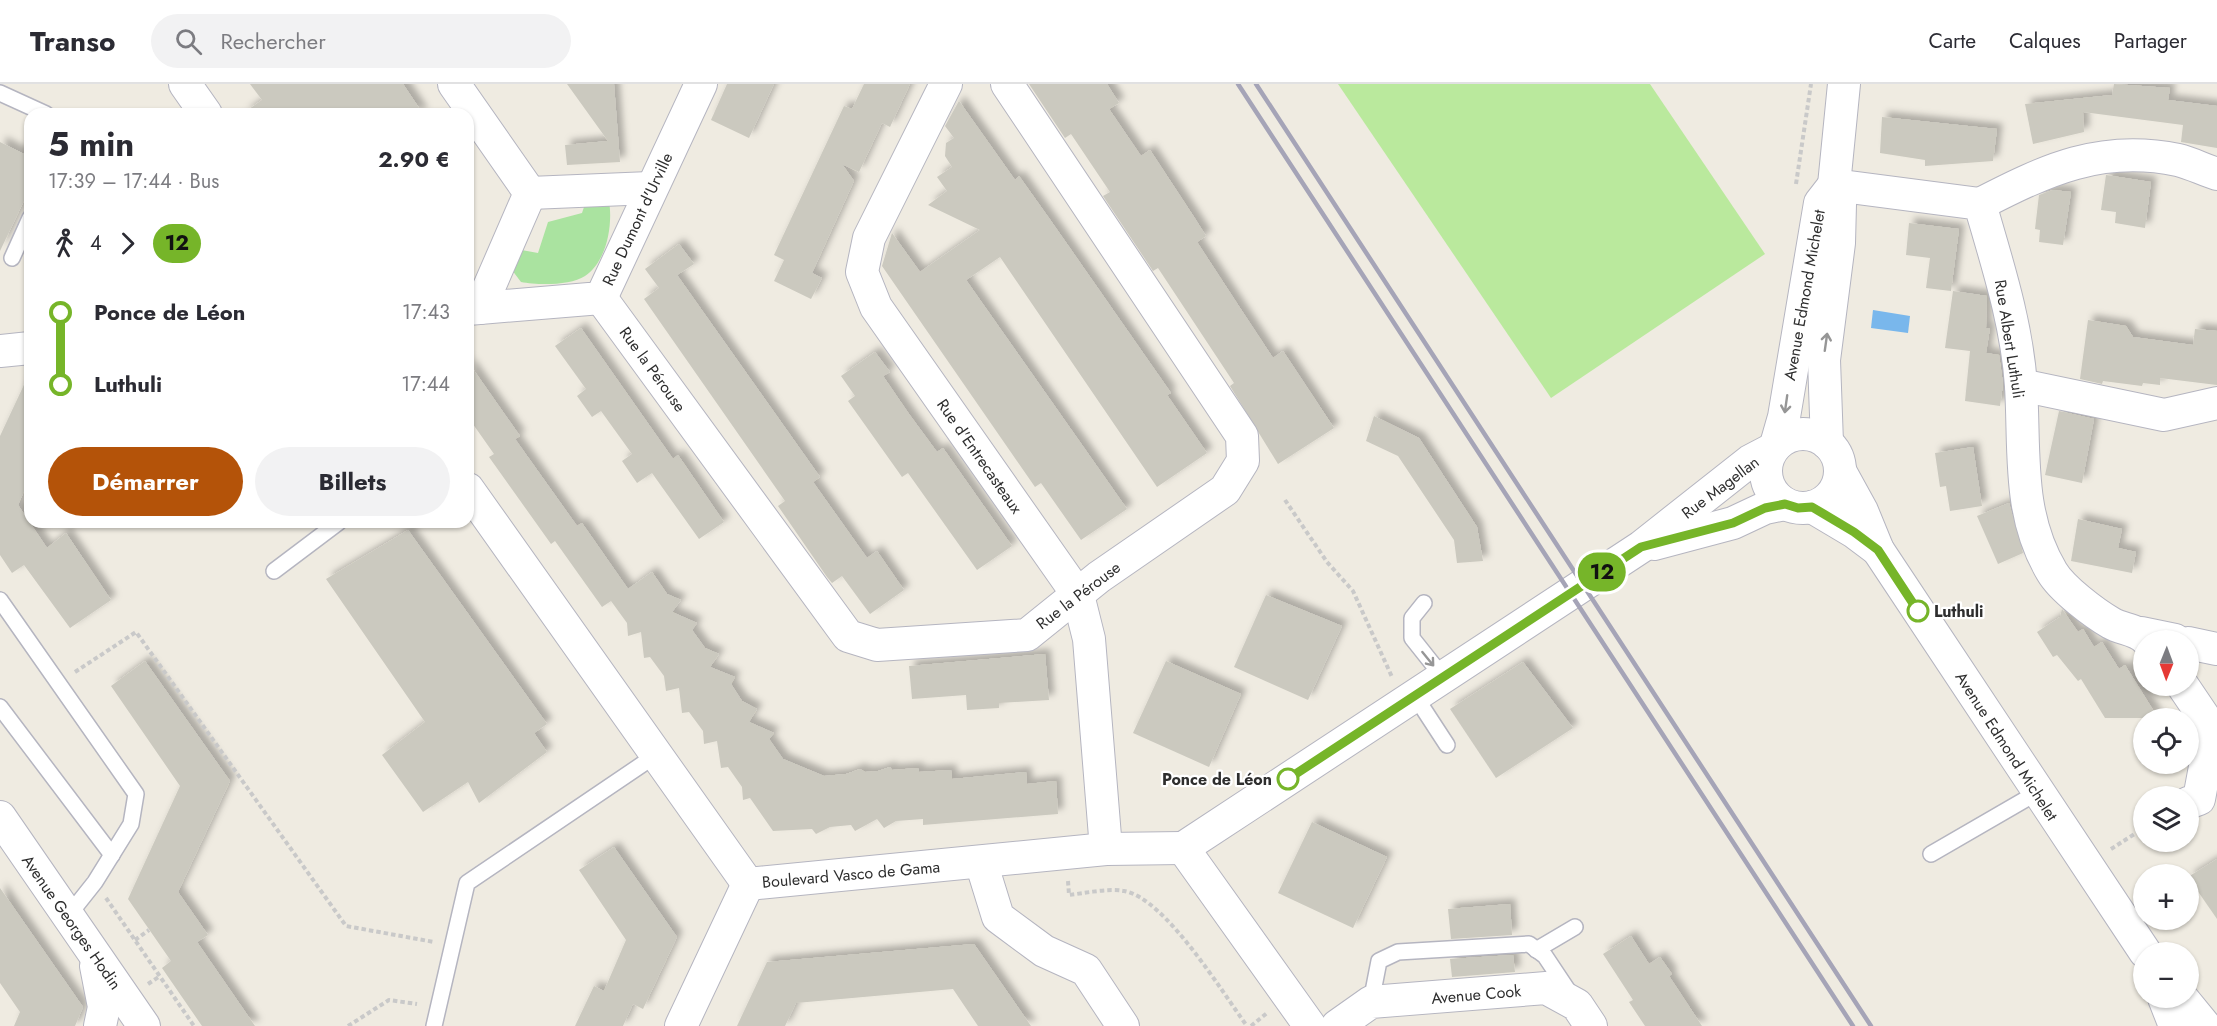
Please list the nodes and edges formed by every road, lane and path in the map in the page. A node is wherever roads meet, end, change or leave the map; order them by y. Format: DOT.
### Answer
graph roads {
  1 [pos="185,84"];
  2 [pos="454,84"];
  3 [pos="701,84"];
  4 [pos="946,84"];
  5 [pos="1007,84"];
  6 [pos="1844,84"];
  7 [pos="0,93"];
  8 [pos="33,108"];
  9 [pos="202,108"];
  10 [pos="471,108"];
  11 [pos="474,113"];
  12 [pos="2217,174"];
  13 [pos="1834,185"];
  14 [pos="650,188"];
  15 [pos="530,193"];
  16 [pos="1980,204"];
  17 [pos="24,231"];
  18 [pos="12,258"];
  19 [pos="601,298"];
  20 [pos="474,308"];
  21 [pos="24,349"];
  22 [pos="0,351"];
  23 [pos="2021,385"];
  24 [pos="2217,403"];
  25 [pos="1827,442"];
  26 [pos="1774,447"];
  27 [pos="1840,471"];
  28 [pos="474,497"];
  29 [pos="1285,500"];
  30 [pos="1798,506"];
  31 [pos="331,528"];
  32 [pos="1641,547"];
  33 [pos="1878,550"];
  34 [pos="274,571"];
  35 [pos="1078,595"];
  36 [pos="0,600"];
  37 [pos="1424,603"];
  38 [pos="2133,632"];
  39 [pos="2199,645"];
  40 [pos="2217,649"];
  41 [pos="1389,672"];
  42 [pos="1443,677"];
  43 [pos="58,683"];
  44 [pos="1415,696"];
  45 [pos="2190,696"];
  46 [pos="2217,706"];
  47 [pos="0,707"];
  48 [pos="2210,740"];
  49 [pos="1447,745"];
  50 [pos="656,755"];
  51 [pos="2038,792"];
  52 [pos="2199,798"];
  53 [pos="0,817"];
  54 [pos="2133,835"];
  55 [pos="1183,848"];
  56 [pos="1106,849"];
  57 [pos="1067,853"];
  58 [pos="1931,854"];
  59 [pos="112,855"];
  60 [pos="981,862"];
  61 [pos="2086,865"];
  62 [pos="95,882"];
  63 [pos="748,884"];
  64 [pos="68,916"];
  65 [pos="1575,927"];
  66 [pos="149,930"];
  67 [pos="135,940"];
  68 [pos="2136,942"];
  69 [pos="453,945"];
  70 [pos="1536,950"];
  71 [pos="93,953"];
  72 [pos="1371,1002"];
  73 [pos="438,1006"];
  74 [pos="2168,1008"];
  75 [pos="2190,1008"];
  76 [pos="1584,1015"];
  77 [pos="100,1026"];
  78 [pos="144,1026"];
  79 [pos="195,1026"];
  80 [pos="348,1026"];
  81 [pos="434,1026"];
  82 [pos="681,1026"];
  83 [pos="1123,1026"];
  84 [pos="1247,1026"];
  85 [pos="1310,1026"];
  86 [pos="1337,1026"];
  87 [pos="2175,1026"];
  88 [pos="2205,1026"];
  1 -- 9 [label="street"];
  2 -- 10 [label="street"];
  3 -- 14 [label="street, Rue Dumont d'Urville"];
  4 -- 35 [label="street, Rue d'Entrecasteaux"];
  5 -- 35 [label="street, Rue la Pérouse"];
  6 -- 13 [label="street, Avenue Edmond Michelet"];
  7 -- 8 [label="lane"];
  11 -- 15 [label="street"];
  12 -- 16 [label="street"];
  13 -- 16 [label="street"];
  25 -- 13 [label="street, Avenue Edmond Michelet, one-way"];
  13 -- 26 [label="street, Avenue Edmond Michelet, one-way"];
  14 -- 15 [label="street"];
  14 -- 19 [label="street, Rue Dumont d'Urville"];
  15 -- 20 [label="street"];
  16 -- 23 [label="street, Rue Albert Luthuli"];
  17 -- 18 [label="lane"];
  19 -- 20 [label="street, Rue Dumont d'Urville"];
  19 -- 35 [label="street, Rue la Pérouse"];
  21 -- 22 [label="street"];
  23 -- 24 [label="street"];
  23 -- 38 [label="street, Rue Albert Luthuli"];
  25 -- 26 [label="street"];
  25 -- 27 [label="street"];
  26 -- 30 [label="street"];
  26 -- 32 [label="street, Rue Magellan"];
  27 -- 30 [label="street"];
  27 -- 33 [label="street, Avenue Edmond Michelet"];
  28 -- 50 [label="street, Boulevard Vasco de Gama"];
  29 -- 41 [label="path"];
  30 -- 32 [label="street, Rue Magellan"];
  30 -- 33 [label="street, Avenue Edmond Michelet"];
  31 -- 34 [label="lane"];
  32 -- 42 [label="street, Rue Magellan"];
  33 -- 51 [label="street, Avenue Edmond Michelet"];
  35 -- 56 [label="street, Rue d'Entrecasteaux"];
  36 -- 43 [label="lane"];
  37 -- 42 [label="lane, one-way"];
  39 -- 40 [label="street"];
  42 -- 44 [label="street, Rue Magellan"];
  43 -- 59 [label="lane"];
  43 -- 69 [label="path"];
  44 -- 49 [label="lane"];
  44 -- 55 [label="street, Rue Magellan"];
  45 -- 48 [label="street"];
  46 -- 48 [label="street"];
  47 -- 59 [label="lane"];
  48 -- 52 [label="street"];
  50 -- 63 [label="street, Boulevard Vasco de Gama"];
  50 -- 69 [label="lane"];
  51 -- 58 [label="lane"];
  51 -- 61 [label="street, Avenue Edmond Michelet"];
  53 -- 64 [label="street, Avenue Georges Hodin"];
  54 -- 61 [label="path"];
  55 -- 56 [label="street, Boulevard Vasco de Gama"];
  55 -- 85 [label="street"];
  56 -- 57 [label="street, Boulevard Vasco de Gama"];
  57 -- 60 [label="street, Boulevard Vasco de Gama"];
  57 -- 84 [label="path"];
  59 -- 62 [label="lane"];
  60 -- 63 [label="street, Boulevard Vasco de Gama"];
  60 -- 83 [label="street"];
  61 -- 68 [label="street, Avenue Edmond Michelet"];
  62 -- 64 [label="lane"];
  62 -- 67 [label="path"];
  63 -- 82 [label="street"];
  64 -- 71 [label="street, Avenue Georges Hodin"];
  65 -- 70 [label="lane"];
  66 -- 67 [label="path"];
  67 -- 79 [label="path"];
  69 -- 73 [label="lane"];
  70 -- 72 [label="lane"];
  70 -- 76 [label="lane, Avenue Cook"];
  71 -- 77 [label="street"];
  71 -- 78 [label="street, Avenue Georges Hodin"];
  72 -- 76 [label="street, Avenue Cook"];
  72 -- 86 [label="street"];
  73 -- 80 [label="path"];
  73 -- 81 [label="lane"];
  74 -- 87 [label="street"];
  75 -- 88 [label="street"];
}
